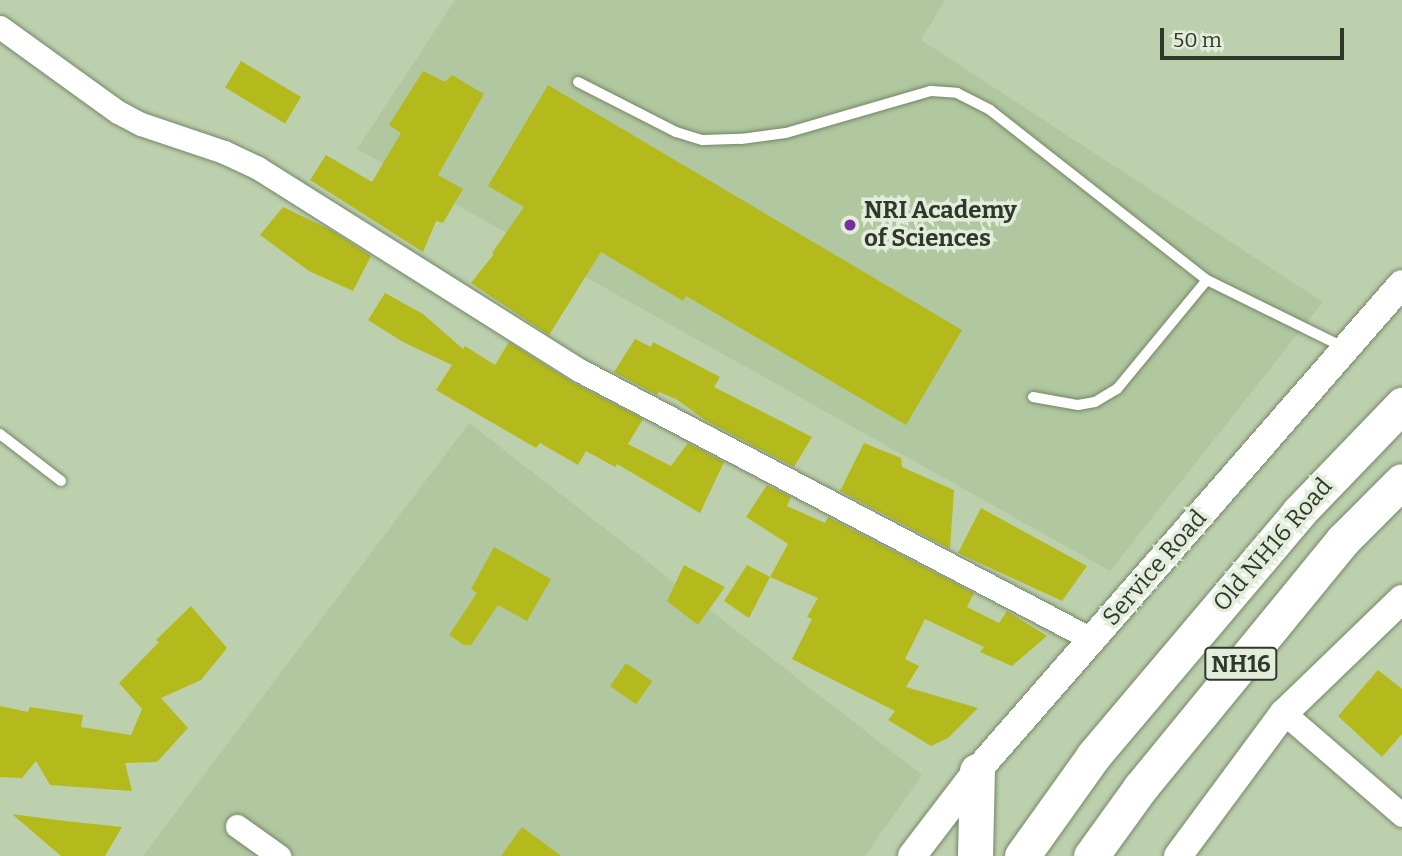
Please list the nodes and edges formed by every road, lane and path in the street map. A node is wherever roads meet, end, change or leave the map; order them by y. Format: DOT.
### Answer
graph roads {
  1 [pos="0,27"];
  2 [pos="578,82"];
  3 [pos="1207,280"];
  4 [pos="1402,284"];
  5 [pos="1345,348"];
  6 [pos="1032,397"];
  7 [pos="1402,405"];
  8 [pos="0,434"];
  9 [pos="61,481"];
  10 [pos="1402,481"];
  11 [pos="1402,599"];
  12 [pos="1093,640"];
  13 [pos="1284,713"];
  14 [pos="977,771"];
  15 [pos="1402,815"];
  16 [pos="237,826"];
  17 [pos="279,856"];
  18 [pos="912,856"];
  19 [pos="975,856"];
  20 [pos="1022,856"];
  21 [pos="1091,856"];
  22 [pos="1178,856"];
  1 -- 12 [label="street"];
  2 -- 3 [label="lane"];
  3 -- 5 [label="lane"];
  3 -- 6 [label="lane"];
  4 -- 5 [label="street, Service Road"];
  5 -- 12 [label="street, Service Road"];
  7 -- 20 [label="main road, Old NH16 Road"];
  8 -- 9 [label="lane"];
  10 -- 21 [label="main road, Old NH16 Road / NH16"];
  11 -- 13 [label="street"];
  12 -- 14 [label="street, Service Road"];
  13 -- 15 [label="street"];
  13 -- 22 [label="street"];
  14 -- 18 [label="street, Service Road"];
  14 -- 19 [label="main road"];
  16 -- 17 [label="street"];
}
